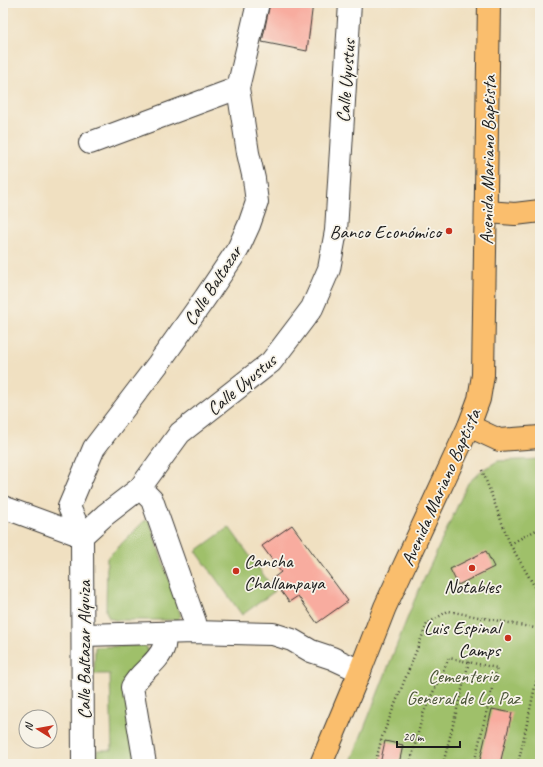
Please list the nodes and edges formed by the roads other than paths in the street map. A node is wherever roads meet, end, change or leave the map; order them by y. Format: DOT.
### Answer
graph roads {
  1 [pos="258,3"];
  2 [pos="350,3"];
  3 [pos="489,3"];
  4 [pos="238,88"];
  5 [pos="90,143"];
  6 [pos="540,211"];
  7 [pos="487,212"];
  8 [pos="470,426"];
  9 [pos="540,437"];
  10 [pos="140,488"];
  11 [pos="3,507"];
  12 [pos="82,536"];
  13 [pos="194,632"];
  14 [pos="164,633"];
  15 [pos="83,635"];
  16 [pos="360,671"];
  17 [pos="83,764"];
  18 [pos="145,764"];
  19 [pos="321,764"];
  1 -- 4 [label="street, Calle Baltazar"];
  2 -- 10 [label="street, Calle Uyustus"];
  3 -- 7 [label="main road, Avenida Mariano Baptista"];
  4 -- 5 [label="street"];
  4 -- 12 [label="street, Calle Baltazar"];
  6 -- 7 [label="main road"];
  7 -- 8 [label="main road, Avenida Mariano Baptista"];
  8 -- 9 [label="main road"];
  8 -- 16 [label="main road, Avenida Mariano Baptista"];
  10 -- 12 [label="street, Calle Uyustus"];
  10 -- 13 [label="street"];
  11 -- 12 [label="street"];
  12 -- 15 [label="street, Calle Baltazar Alquiza"];
  13 -- 14 [label="street"];
  13 -- 16 [label="street"];
  14 -- 15 [label="street"];
  14 -- 18 [label="street"];
  15 -- 17 [label="street, Calle Baltazar Alquiza"];
  16 -- 19 [label="main road, Avenida Mariano Baptista"];
}
